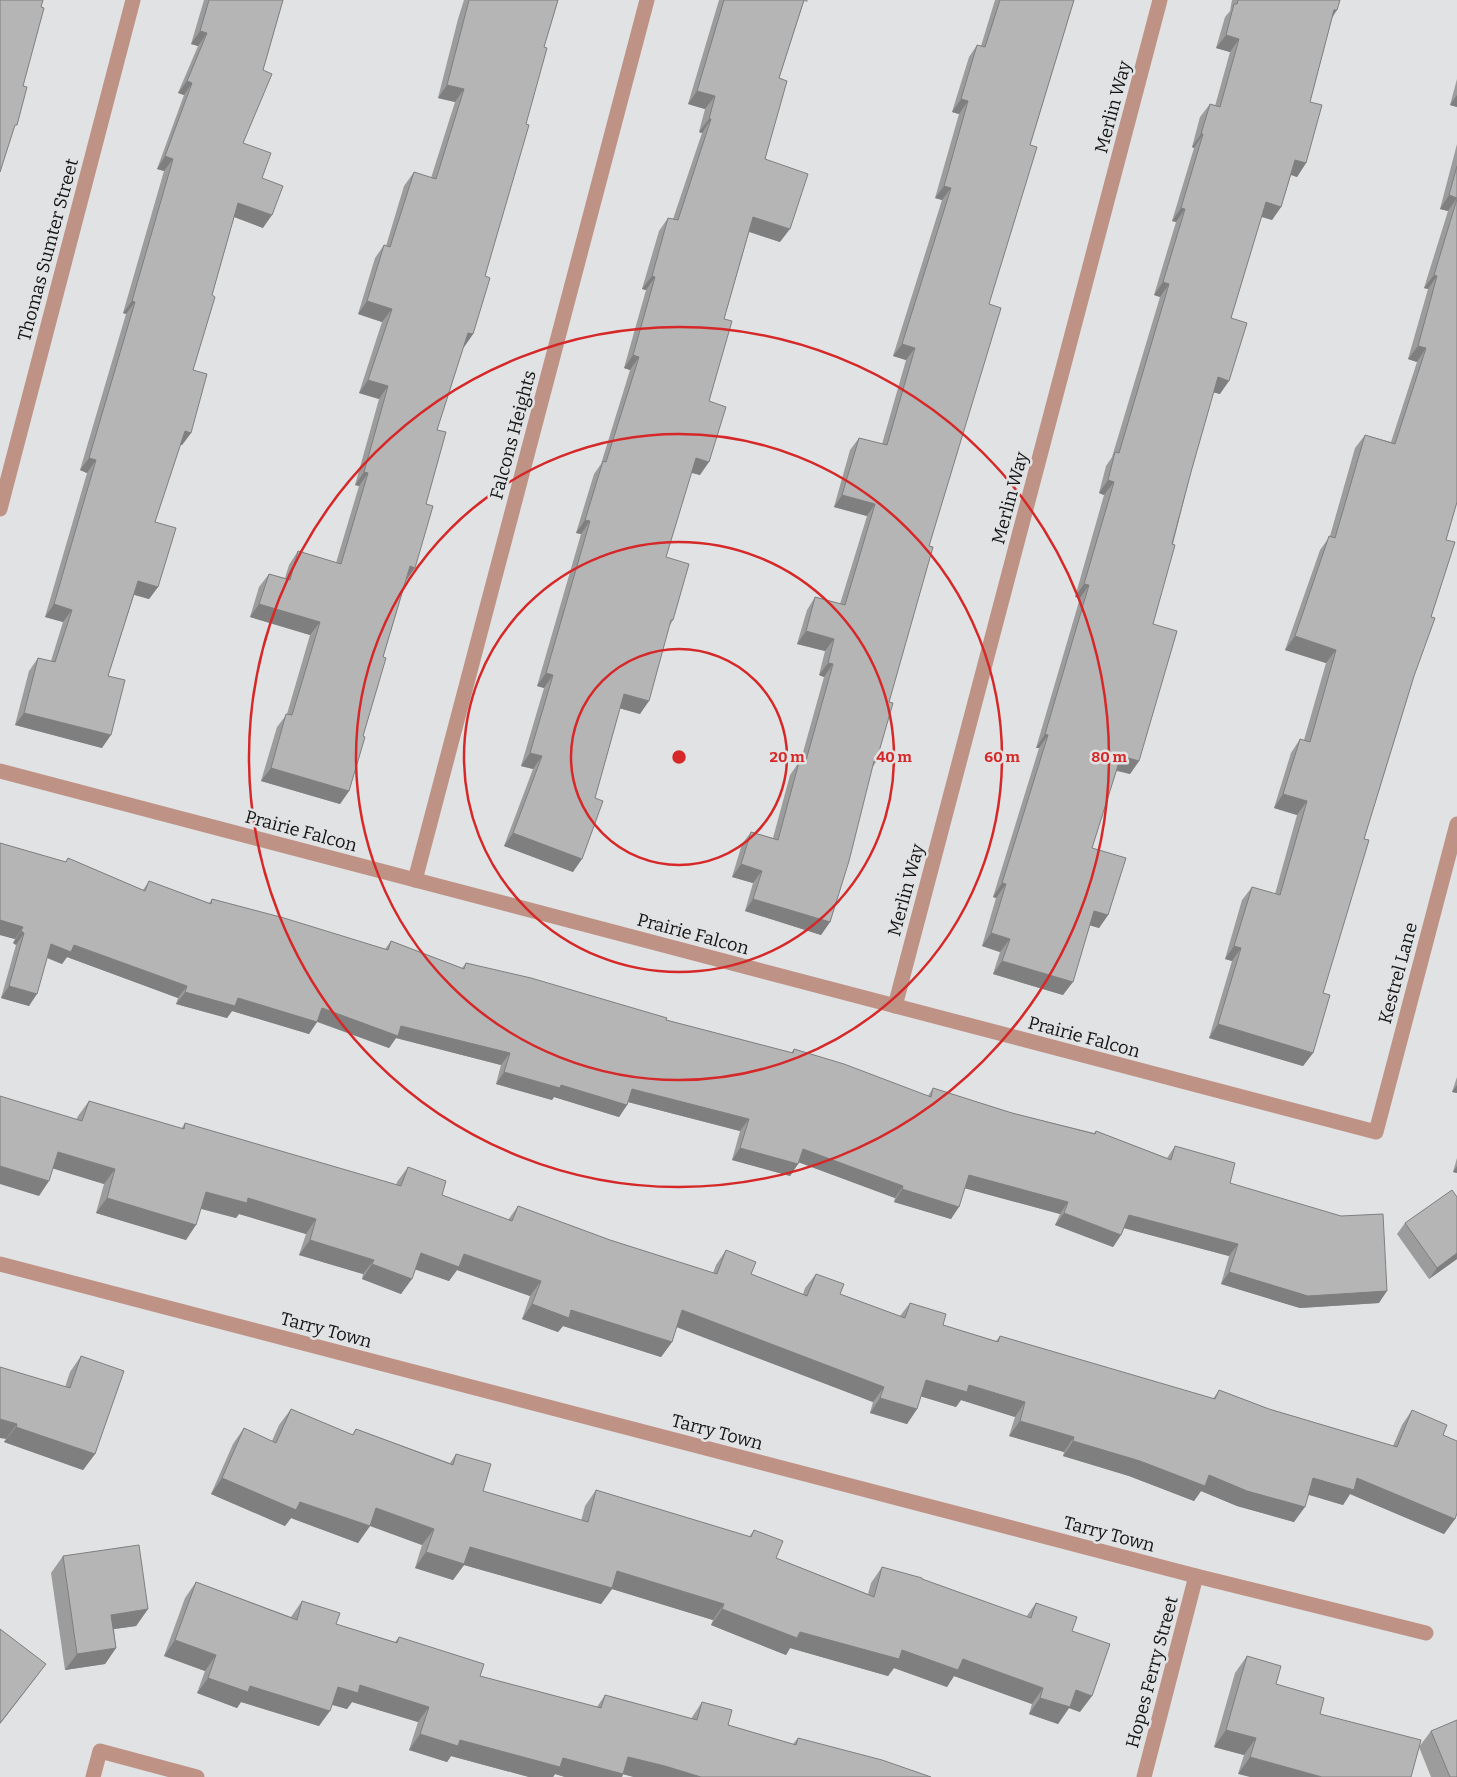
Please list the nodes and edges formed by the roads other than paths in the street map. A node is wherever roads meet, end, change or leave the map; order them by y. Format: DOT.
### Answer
graph roads {
  1 [pos="133,0"];
  2 [pos="647,0"];
  3 [pos="1160,0"];
  4 [pos="0,509"];
  5 [pos="0,772"];
  6 [pos="1457,824"];
  7 [pos="415,880"];
  8 [pos="895,1006"];
  9 [pos="1376,1132"];
  10 [pos="0,1264"];
  11 [pos="1196,1576"];
  12 [pos="1426,1633"];
  13 [pos="93,1777"];
  14 [pos="197,1777"];
  15 [pos="1144,1777"];
  1 -- 4 [label="street, Thomas Sumter Street"];
  2 -- 7 [label="street, Falcons Heights"];
  3 -- 8 [label="street, Merlin Way"];
  5 -- 7 [label="street, Prairie Falcon"];
  6 -- 9 [label="street, Kestrel Lane"];
  7 -- 8 [label="street, Prairie Falcon"];
  8 -- 9 [label="street, Prairie Falcon"];
  10 -- 11 [label="street, Tarry Town"];
  11 -- 12 [label="street, Tarry Town"];
  11 -- 15 [label="street, Hopes Ferry Street"];
  13 -- 14 [label="street"];
}
